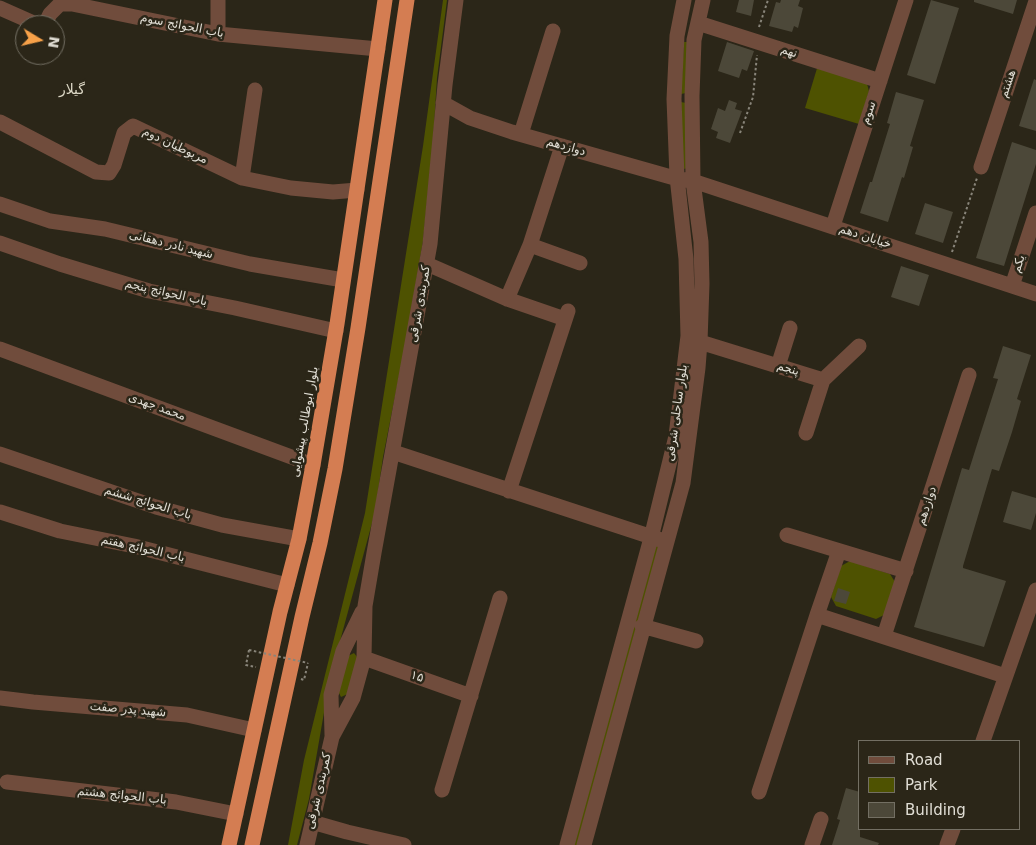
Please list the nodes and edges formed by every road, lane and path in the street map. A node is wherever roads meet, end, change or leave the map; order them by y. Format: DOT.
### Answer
graph roads {
  1 [pos="218,0"];
  2 [pos="385,0"];
  3 [pos="407,0"];
  4 [pos="456,0"];
  5 [pos="684,0"];
  6 [pos="703,0"];
  7 [pos="768,0"];
  8 [pos="906,0"];
  9 [pos="1036,1"];
  10 [pos="0,8"];
  11 [pos="698,23"];
  12 [pos="553,31"];
  13 [pos="218,34"];
  14 [pos="757,42"];
  15 [pos="378,49"];
  16 [pos="880,81"];
  17 [pos="256,90"];
  18 [pos="443,103"];
  19 [pos="0,122"];
  20 [pos="740,132"];
  21 [pos="521,134"];
  22 [pos="562,146"];
  23 [pos="981,167"];
  24 [pos="242,178"];
  25 [pos="686,180"];
  26 [pos="357,190"];
  27 [pos="0,204"];
  28 [pos="1036,213"];
  29 [pos="833,226"];
  30 [pos="0,243"];
  31 [pos="530,245"];
  32 [pos="580,262"];
  33 [pos="427,264"];
  34 [pos="948,264"];
  35 [pos="343,280"];
  36 [pos="1012,286"];
  37 [pos="1036,294"];
  38 [pos="507,299"];
  39 [pos="790,328"];
  40 [pos="336,331"];
  41 [pos="700,342"];
  42 [pos="859,346"];
  43 [pos="0,349"];
  44 [pos="778,366"];
  45 [pos="970,376"];
  46 [pos="823,380"];
  47 [pos="806,433"];
  48 [pos="393,452"];
  49 [pos="0,454"];
  50 [pos="313,466"];
  51 [pos="509,491"];
  52 [pos="0,512"];
  53 [pos="786,535"];
  54 [pos="651,538"];
  55 [pos="298,539"];
  56 [pos="667,542"];
  57 [pos="839,551"];
  58 [pos="906,571"];
  59 [pos="287,585"];
  60 [pos="1036,590"];
  61 [pos="500,598"];
  62 [pos="365,606"];
  63 [pos="1033,610"];
  64 [pos="817,615"];
  65 [pos="642,626"];
  66 [pos="884,636"];
  67 [pos="696,641"];
  68 [pos="364,658"];
  69 [pos="246,665"];
  70 [pos="1005,676"];
  71 [pos="304,680"];
  72 [pos="471,696"];
  73 [pos="0,698"];
  74 [pos="254,730"];
  75 [pos="332,737"];
  76 [pos="982,740"];
  77 [pos="7,782"];
  78 [pos="442,790"];
  79 [pos="759,792"];
  80 [pos="236,814"];
  81 [pos="821,819"];
  82 [pos="312,822"];
  83 [pos="952,830"];
  84 [pos="229,845"];
  85 [pos="252,845"];
  86 [pos="307,845"];
  87 [pos="404,845"];
  88 [pos="567,845"];
  89 [pos="584,845"];
  90 [pos="812,845"];
  91 [pos="947,845"];
  1 -- 13 [label="street"];
  2 -- 15 [label="highway, بلوار ابوطالب پیشوایی"];
  3 -- 85 [label="highway"];
  4 -- 18 [label="street, کمربندی شرقی"];
  5 -- 25 [label="street, بلوار ساحلی شرقی"];
  6 -- 11 [label="street, بلوار ساحلی شرقی"];
  7 -- 14 [label="path"];
  8 -- 16 [label="street, سوم"];
  9 -- 23 [label="street, هشتم"];
  10 -- 13 [label="street, باب الحوائج سوم"];
  11 -- 14 [label="street, نهم"];
  11 -- 25 [label="street, بلوار ساحلی شرقی"];
  12 -- 21 [label="street"];
  13 -- 15 [label="street, باب الحوائج سوم"];
  14 -- 16 [label="street, نهم"];
  14 -- 20 [label="path"];
  15 -- 26 [label="highway, بلوار ابوطالب پیشوایی"];
  16 -- 29 [label="street, سوم"];
  17 -- 24 [label="street"];
  18 -- 21 [label="street, دوازدهم"];
  18 -- 33 [label="street, کمربندی شرقی"];
  19 -- 24 [label="street, مربوطیان دوم"];
  21 -- 22 [label="street, دوازدهم"];
  22 -- 25 [label="street, دوازدهم"];
  22 -- 31 [label="street"];
  23 -- 34 [label="path"];
  24 -- 26 [label="street, مربوطیان دوم"];
  25 -- 29 [label="street, خیابان دهم"];
  25 -- 41 [label="street, بلوار ساحلی شرقی"];
  25 -- 54 [label="street, بلوار ساحلی شرقی"];
  26 -- 35 [label="highway, بلوار ابوطالب پیشوایی"];
  27 -- 35 [label="street, شهید نادر دهقانی"];
  28 -- 36 [label="street, یکم"];
  29 -- 34 [label="street, خیابان دهم"];
  30 -- 40 [label="street, باب الحوائج پنجم"];
  31 -- 32 [label="street"];
  31 -- 38 [label="street"];
  33 -- 38 [label="street"];
  33 -- 48 [label="street, کمربندی شرقی"];
  34 -- 36 [label="street, خیابان دهم"];
  35 -- 40 [label="highway, بلوار ابوطالب پیشوایی"];
  36 -- 37 [label="street, خیابان دهم"];
  38 -- 51 [label="street"];
  39 -- 44 [label="street"];
  40 -- 50 [label="highway, بلوار ابوطالب پیشوایی"];
  41 -- 44 [label="street, پنجم"];
  41 -- 56 [label="street, بلوار ساحلی شرقی"];
  42 -- 46 [label="street"];
  43 -- 50 [label="street, محمد جهدی"];
  44 -- 46 [label="street, پنجم"];
  45 -- 58 [label="street, دوازدهم"];
  46 -- 47 [label="street"];
  48 -- 51 [label="street"];
  48 -- 62 [label="street, کمربندی شرقی"];
  49 -- 55 [label="street, باب الحوائج ششم"];
  50 -- 55 [label="highway, بلوار ابوطالب پیشوایی"];
  51 -- 54 [label="street"];
  52 -- 59 [label="street, باب الحوائج هفتم"];
  53 -- 57 [label="street"];
  54 -- 56 [label="street"];
  54 -- 88 [label="street, بلوار ساحلی شرقی"];
  55 -- 59 [label="highway, بلوار ابوطالب پیشوایی"];
  56 -- 65 [label="street, بلوار ساحلی شرقی"];
  57 -- 58 [label="street"];
  57 -- 64 [label="street"];
  58 -- 66 [label="street, دوازدهم"];
  59 -- 74 [label="highway, بلوار ابوطالب پیشوایی"];
  60 -- 63 [label="street"];
  61 -- 72 [label="street"];
  62 -- 68 [label="street, کمربندی شرقی"];
  62 -- 75 [label="street, کمربندی شرقی"];
  63 -- 70 [label="street"];
  64 -- 66 [label="street"];
  64 -- 79 [label="street"];
  65 -- 67 [label="street"];
  65 -- 89 [label="street, بلوار ساحلی شرقی"];
  66 -- 70 [label="street"];
  68 -- 72 [label="street, ۱۵"];
  68 -- 75 [label="street, کمربندی شرقی"];
  69 -- 71 [label="path, bridge"];
  70 -- 76 [label="street"];
  72 -- 78 [label="street"];
  73 -- 74 [label="street, شهید پدر صفت"];
  74 -- 80 [label="highway, بلوار ابوطالب پیشوایی"];
  75 -- 82 [label="street, کمربندی شرقی"];
  77 -- 80 [label="street, باب الحوائج هشتم"];
  80 -- 84 [label="highway, بلوار ابوطالب پیشوایی"];
  81 -- 90 [label="street"];
  82 -- 86 [label="street, کمربندی شرقی"];
  82 -- 87 [label="street"];
  83 -- 91 [label="street"];
}
